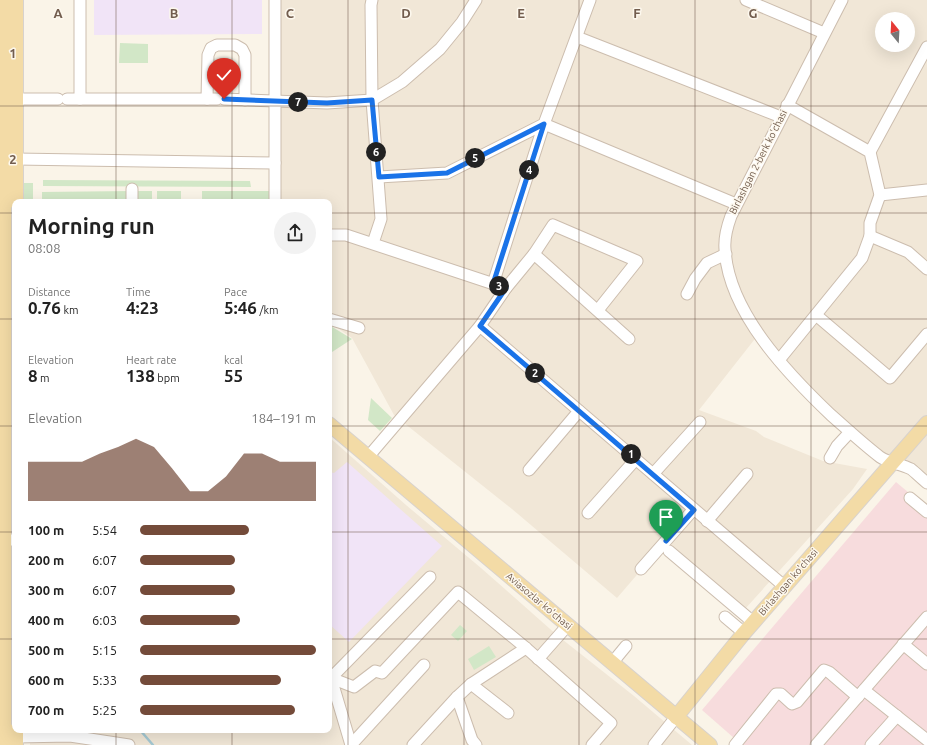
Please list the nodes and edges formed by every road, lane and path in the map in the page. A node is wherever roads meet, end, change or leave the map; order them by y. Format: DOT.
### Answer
graph roads {
  1 [pos="4,0"];
  2 [pos="16,0"];
  3 [pos="80,0"];
  4 [pos="275,0"];
  5 [pos="372,0"];
  6 [pos="476,0"];
  7 [pos="590,0"];
  8 [pos="746,0"];
  9 [pos="842,0"];
  10 [pos="824,33"];
  11 [pos="577,37"];
  12 [pos="927,47"];
  13 [pos="2,60"];
  14 [pos="16,99"];
  15 [pos="80,99"];
  16 [pos="216,99"];
  17 [pos="245,100"];
  18 [pos="275,100"];
  19 [pos="372,100"];
  20 [pos="787,106"];
  21 [pos="781,117"];
  22 [pos="544,124"];
  23 [pos="870,152"];
  24 [pos="16,159"];
  25 [pos="275,163"];
  26 [pos="379,177"];
  27 [pos="132,189"];
  28 [pos="927,190"];
  29 [pos="880,195"];
  30 [pos="16,199"];
  31 [pos="132,199"];
  32 [pos="275,199"];
  33 [pos="736,204"];
  34 [pos="332,236"];
  35 [pos="870,236"];
  36 [pos="373,244"];
  37 [pos="534,254"];
  38 [pos="726,254"];
  39 [pos="927,269"];
  40 [pos="493,284"];
  41 [pos="506,288"];
  42 [pos="687,294"];
  43 [pos="598,310"];
  44 [pos="816,315"];
  45 [pos="332,320"];
  46 [pos="480,326"];
  47 [pos="360,328"];
  48 [pos="6,334"];
  49 [pos="927,334"];
  50 [pos="629,339"];
  51 [pos="779,360"];
  52 [pos="579,411"];
  53 [pos="332,419"];
  54 [pos="700,422"];
  55 [pos="927,423"];
  56 [pos="332,427"];
  57 [pos="850,432"];
  58 [pos="368,457"];
  59 [pos="830,458"];
  60 [pos="636,459"];
  61 [pos="893,463"];
  62 [pos="529,470"];
  63 [pos="653,474"];
  64 [pos="746,474"];
  65 [pos="927,483"];
  66 [pos="910,498"];
  67 [pos="694,510"];
  68 [pos="927,512"];
  69 [pos="588,513"];
  70 [pos="707,521"];
  71 [pos="10,540"];
  72 [pos="670,551"];
  73 [pos="641,569"];
  74 [pos="430,577"];
  75 [pos="784,586"];
  76 [pos="725,617"];
  77 [pos="927,617"];
  78 [pos="753,622"];
  79 [pos="568,625"];
  80 [pos="744,633"];
  81 [pos="904,644"];
  82 [pos="626,646"];
  83 [pos="526,648"];
  84 [pos="538,659"];
  85 [pos="612,662"];
  86 [pos="927,664"];
  87 [pos="424,666"];
  88 [pos="2,667"];
  89 [pos="332,674"];
  90 [pos="332,677"];
  91 [pos="332,683"];
  92 [pos="471,684"];
  93 [pos="861,694"];
  94 [pos="457,697"];
  95 [pos="508,713"];
  96 [pos="897,716"];
  97 [pos="676,717"];
  98 [pos="10,739"];
  99 [pos="927,740"];
  100 [pos="472,743"];
  101 [pos="129,745"];
  102 [pos="351,745"];
  103 [pos="413,745"];
  104 [pos="592,745"];
  105 [pos="654,745"];
  106 [pos="710,745"];
  107 [pos="735,745"];
  108 [pos="816,745"];
  109 [pos="872,745"];
  1 -- 13 [label="main road"];
  2 -- 14 [label="main road"];
  3 -- 15 [label="street"];
  4 -- 18 [label="street"];
  5 -- 19 [label="street"];
  6 -- 19 [label="street"];
  7 -- 11 [label="street"];
  8 -- 10 [label="street"];
  9 -- 10 [label="street, Birlashgan 2-berk ko'chasi"];
  10 -- 20 [label="street, Birlashgan 2-berk ko'chasi"];
  11 -- 21 [label="street"];
  11 -- 22 [label="street"];
  12 -- 23 [label="street"];
  13 -- 48 [label="main road"];
  14 -- 15 [label="street"];
  14 -- 24 [label="main road"];
  15 -- 16 [label="street"];
  16 -- 17 [label="street"];
  16 -- 17 [label="street"];
  17 -- 18 [label="street"];
  18 -- 19 [label="street"];
  18 -- 25 [label="street"];
  19 -- 26 [label="street"];
  20 -- 21 [label="street, Birlashgan 2-berk ko'chasi"];
  20 -- 23 [label="street"];
  21 -- 33 [label="street, Birlashgan 2-berk ko'chasi"];
  22 -- 26 [label="street"];
  22 -- 33 [label="street"];
  22 -- 40 [label="street"];
  23 -- 29 [label="street"];
  24 -- 25 [label="street"];
  24 -- 30 [label="main road"];
  25 -- 32 [label="street"];
  26 -- 36 [label="street"];
  27 -- 31 [label="street"];
  28 -- 29 [label="street"];
  29 -- 35 [label="street"];
  33 -- 38 [label="street, Birlashgan 2-berk ko'chasi"];
  34 -- 36 [label="street"];
  35 -- 39 [label="street"];
  35 -- 44 [label="street"];
  36 -- 40 [label="street"];
  37 -- 41 [label="street"];
  37 -- 43 [label="street"];
  37 -- 43 [label="street"];
  38 -- 42 [label="street"];
  38 -- 51 [label="street, Birlashgan 2-berk ko'chasi"];
  40 -- 41 [label="street"];
  41 -- 46 [label="street"];
  43 -- 50 [label="street"];
  44 -- 49 [label="street"];
  44 -- 51 [label="street"];
  45 -- 47 [label="street"];
  46 -- 52 [label="street"];
  46 -- 58 [label="street"];
  48 -- 71 [label="main road"];
  51 -- 57 [label="street, Birlashgan 2-berk ko'chasi"];
  52 -- 60 [label="street"];
  52 -- 62 [label="street"];
  53 -- 58 [label="main road, Aviasozlar ko'chasi"];
  54 -- 63 [label="street"];
  55 -- 61 [label="main road, Birlashgan ko'chasi"];
  56 -- 58 [label="main road, Aviasozlar ko'chasi"];
  57 -- 59 [label="street"];
  57 -- 61 [label="street, Birlashgan 2-berk ko'chasi"];
  58 -- 79 [label="main road, Aviasozlar ko'chasi"];
  60 -- 63 [label="street"];
  60 -- 69 [label="street"];
  61 -- 65 [label="street, Birlashgan 2-berk ko'chasi"];
  61 -- 75 [label="main road, Birlashgan ko'chasi"];
  63 -- 67 [label="street"];
  64 -- 70 [label="street"];
  66 -- 68 [label="street"];
  67 -- 70 [label="street"];
  67 -- 73 [label="street"];
  70 -- 75 [label="street"];
  71 -- 88 [label="main road"];
  72 -- 78 [label="street"];
  74 -- 89 [label="street"];
  75 -- 78 [label="main road, Birlashgan ko'chasi"];
  76 -- 80 [label="street"];
  77 -- 81 [label="street"];
  78 -- 80 [label="main road, Birlashgan ko'chasi"];
  79 -- 84 [label="street"];
  79 -- 85 [label="main road, Aviasozlar ko'chasi"];
  80 -- 97 [label="main road, Birlashgan ko'chasi"];
  81 -- 86 [label="street"];
  81 -- 93 [label="street"];
  82 -- 85 [label="street"];
  83 -- 84 [label="street"];
  83 -- 90 [label="street"];
  83 -- 92 [label="street"];
  84 -- 104 [label="street"];
  85 -- 97 [label="main road, Aviasozlar ko'chasi"];
  87 -- 102 [label="street"];
  88 -- 98 [label="main road"];
  91 -- 102 [label="street"];
  92 -- 94 [label="street"];
  92 -- 95 [label="street"];
  93 -- 96 [label="street"];
  93 -- 107 [label="street"];
  93 -- 108 [label="street"];
  94 -- 100 [label="street"];
  94 -- 103 [label="street"];
  96 -- 99 [label="street"];
  96 -- 109 [label="street"];
  97 -- 105 [label="street, Birlashgan ko'chasi"];
  97 -- 106 [label="main road, Aviasozlar ko'chasi"];
  98 -- 101 [label="street"];
}
